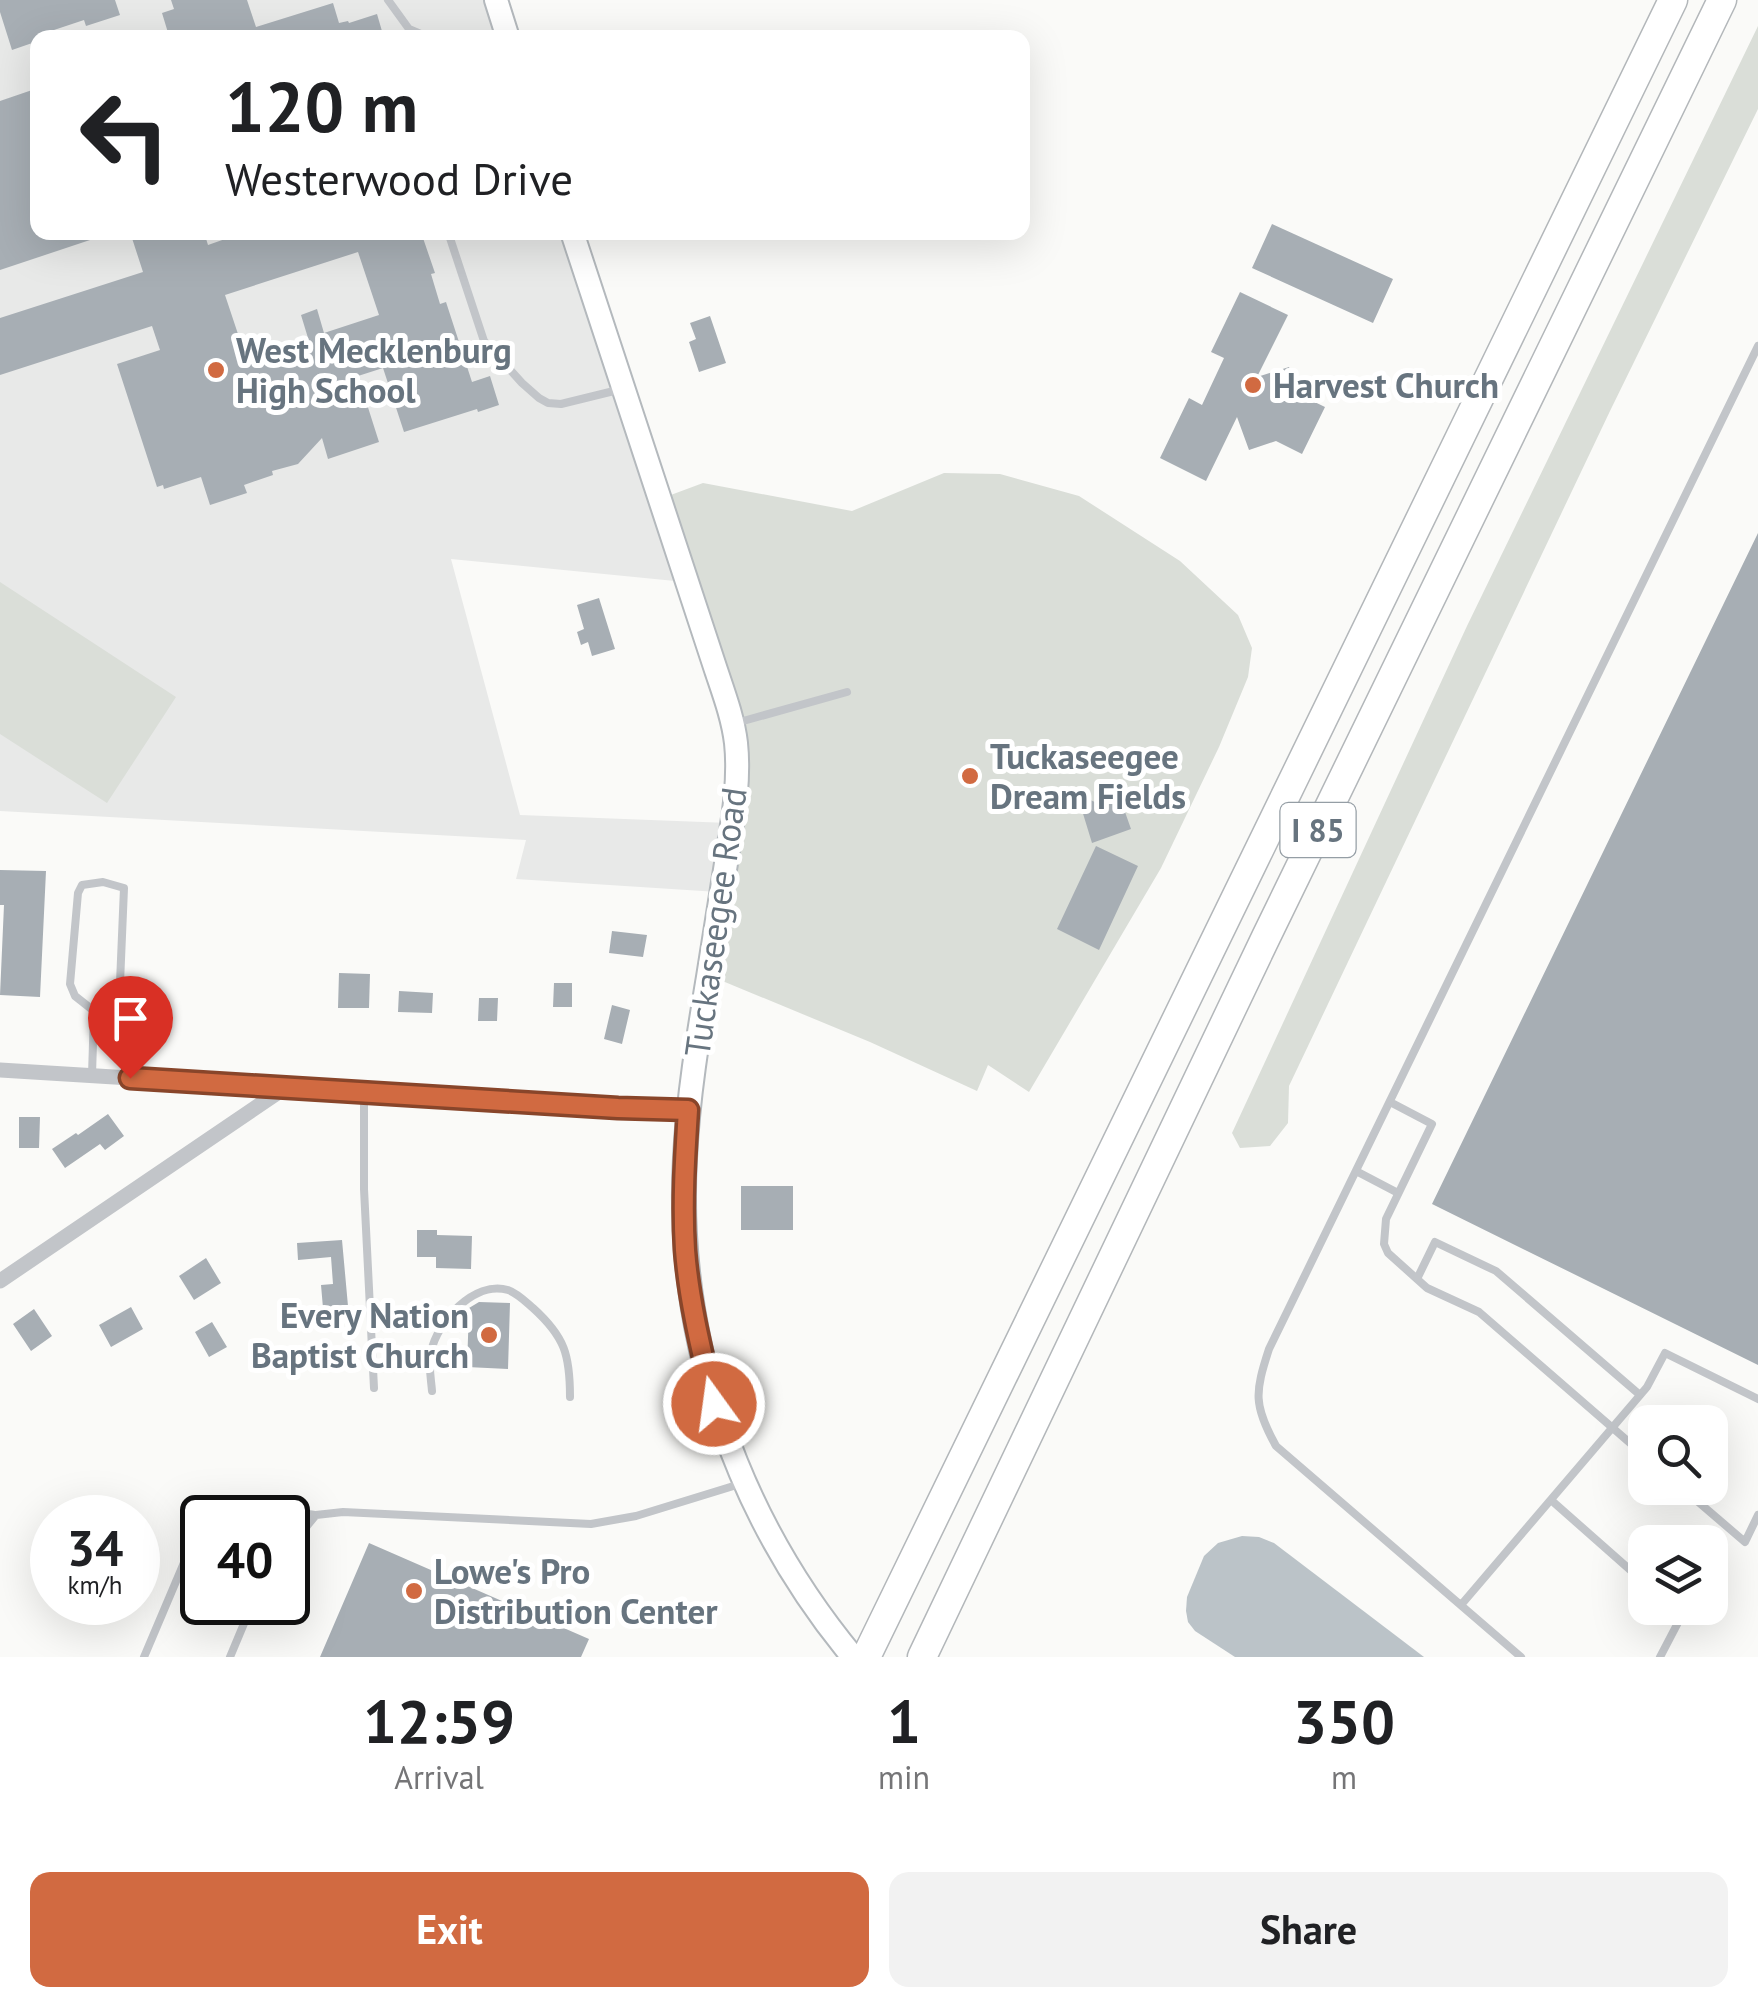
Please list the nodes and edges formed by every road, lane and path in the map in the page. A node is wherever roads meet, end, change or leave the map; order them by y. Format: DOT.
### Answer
graph roads {
  1 [pos="388,0"];
  2 [pos="496,0"];
  3 [pos="1673,0"];
  4 [pos="1722,0"];
  5 [pos="408,30"];
  6 [pos="501,30"];
  7 [pos="451,240"];
  8 [pos="575,240"];
  9 [pos="1758,346"];
  10 [pos="624,388"];
  11 [pos="847,692"];
  12 [pos="732,724"];
  13 [pos="94,1011"];
  14 [pos="0,1070"];
  15 [pos="92,1075"];
  16 [pos="286,1087"];
  17 [pos="364,1092"];
  18 [pos="1390,1102"];
  19 [pos="688,1110"];
  20 [pos="1356,1171"];
  21 [pos="1398,1193"];
  22 [pos="1417,1279"];
  23 [pos="0,1281"];
  24 [pos="374,1388"];
  25 [pos="432,1390"];
  26 [pos="1640,1395"];
  27 [pos="570,1397"];
  28 [pos="1758,1399"];
  29 [pos="1612,1428"];
  30 [pos="1628,1442"];
  31 [pos="744,1482"];
  32 [pos="1551,1500"];
  33 [pos="1702,1505"];
  34 [pos="310,1514"];
  35 [pos="1758,1514"];
  36 [pos="316,1515"];
  37 [pos="310,1522"];
  38 [pos="1628,1568"];
  39 [pos="180,1572"];
  40 [pos="1461,1605"];
  41 [pos="243,1625"];
  42 [pos="1677,1625"];
  43 [pos="923,1655"];
  44 [pos="144,1657"];
  45 [pos="230,1657"];
  46 [pos="853,1657"];
  47 [pos="866,1657"];
  48 [pos="1522,1657"];
  49 [pos="1660,1657"];
  1 -- 5 [label="lane"];
  2 -- 6 [label="street"];
  3 -- 47 [label="highway, I 85"];
  4 -- 43 [label="highway, I 85"];
  7 -- 10 [label="lane"];
  8 -- 10 [label="street, Tuckaseegee Road"];
  9 -- 18 [label="lane"];
  10 -- 12 [label="street, Tuckaseegee Road"];
  11 -- 12 [label="lane"];
  12 -- 19 [label="street, Tuckaseegee Road"];
  13 -- 13 [label="lane"];
  13 -- 15 [label="lane"];
  14 -- 15 [label="street"];
  15 -- 16 [label="street"];
  16 -- 17 [label="street"];
  16 -- 23 [label="street"];
  17 -- 19 [label="street"];
  17 -- 24 [label="lane"];
  18 -- 20 [label="lane"];
  18 -- 21 [label="lane"];
  19 -- 31 [label="street, Tuckaseegee Road"];
  20 -- 21 [label="lane"];
  20 -- 40 [label="lane"];
  21 -- 22 [label="lane"];
  22 -- 26 [label="lane"];
  22 -- 29 [label="lane"];
  25 -- 27 [label="lane"];
  26 -- 28 [label="lane"];
  26 -- 29 [label="lane"];
  29 -- 30 [label="lane"];
  29 -- 32 [label="lane"];
  31 -- 36 [label="lane"];
  31 -- 46 [label="street, Tuckaseegee Road"];
  32 -- 38 [label="lane"];
  32 -- 40 [label="lane"];
  33 -- 35 [label="lane"];
  34 -- 36 [label="lane"];
  36 -- 37 [label="lane"];
  39 -- 44 [label="lane"];
  40 -- 48 [label="lane"];
  41 -- 45 [label="lane"];
  42 -- 49 [label="lane"];
}
